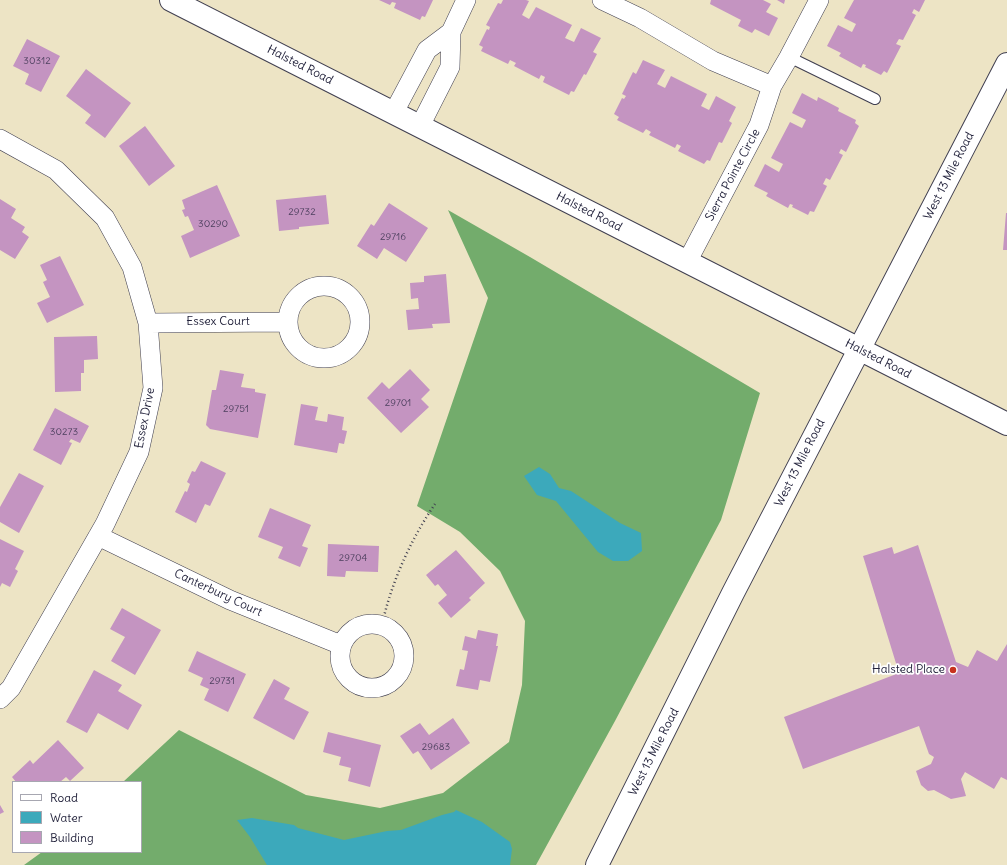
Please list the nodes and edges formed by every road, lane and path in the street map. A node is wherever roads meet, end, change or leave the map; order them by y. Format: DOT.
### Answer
graph roads {
  1 [pos="171,0"];
  2 [pos="466,0"];
  3 [pos="602,0"];
  4 [pos="819,0"];
  5 [pos="451,32"];
  6 [pos="789,58"];
  7 [pos="1007,64"];
  8 [pos="772,86"];
  9 [pos="875,99"];
  10 [pos="394,112"];
  11 [pos="420,126"];
  12 [pos="0,139"];
  13 [pos="687,262"];
  14 [pos="288,322"];
  15 [pos="148,323"];
  16 [pos="858,349"];
  17 [pos="1007,424"];
  18 [pos="435,504"];
  19 [pos="98,536"];
  20 [pos="382,625"];
  21 [pos="341,645"];
  22 [pos="0,699"];
  23 [pos="597,865"];
  1 -- 10 [label="street, Halsted Road"];
  2 -- 5 [label="street"];
  3 -- 8 [label="street"];
  4 -- 6 [label="street, Sierra Pointe Circle"];
  5 -- 10 [label="street"];
  5 -- 11 [label="street"];
  6 -- 8 [label="street, Sierra Pointe Circle"];
  6 -- 9 [label="lane"];
  7 -- 16 [label="street, West 13 Mile Road"];
  8 -- 13 [label="street, Sierra Pointe Circle"];
  10 -- 11 [label="street, Halsted Road"];
  11 -- 13 [label="street, Halsted Road"];
  12 -- 15 [label="street, Essex Drive"];
  13 -- 16 [label="street, Halsted Road"];
  14 -- 15 [label="street, Essex Court"];
  15 -- 19 [label="street, Essex Drive"];
  16 -- 17 [label="street, Halsted Road"];
  16 -- 23 [label="street, West 13 Mile Road"];
  18 -- 20 [label="path"];
  19 -- 21 [label="street, Canterbury Court"];
  19 -- 22 [label="street, Essex Drive"];
  20 -- 21 [label="street"];
  20 -- 21 [label="street"];
}
